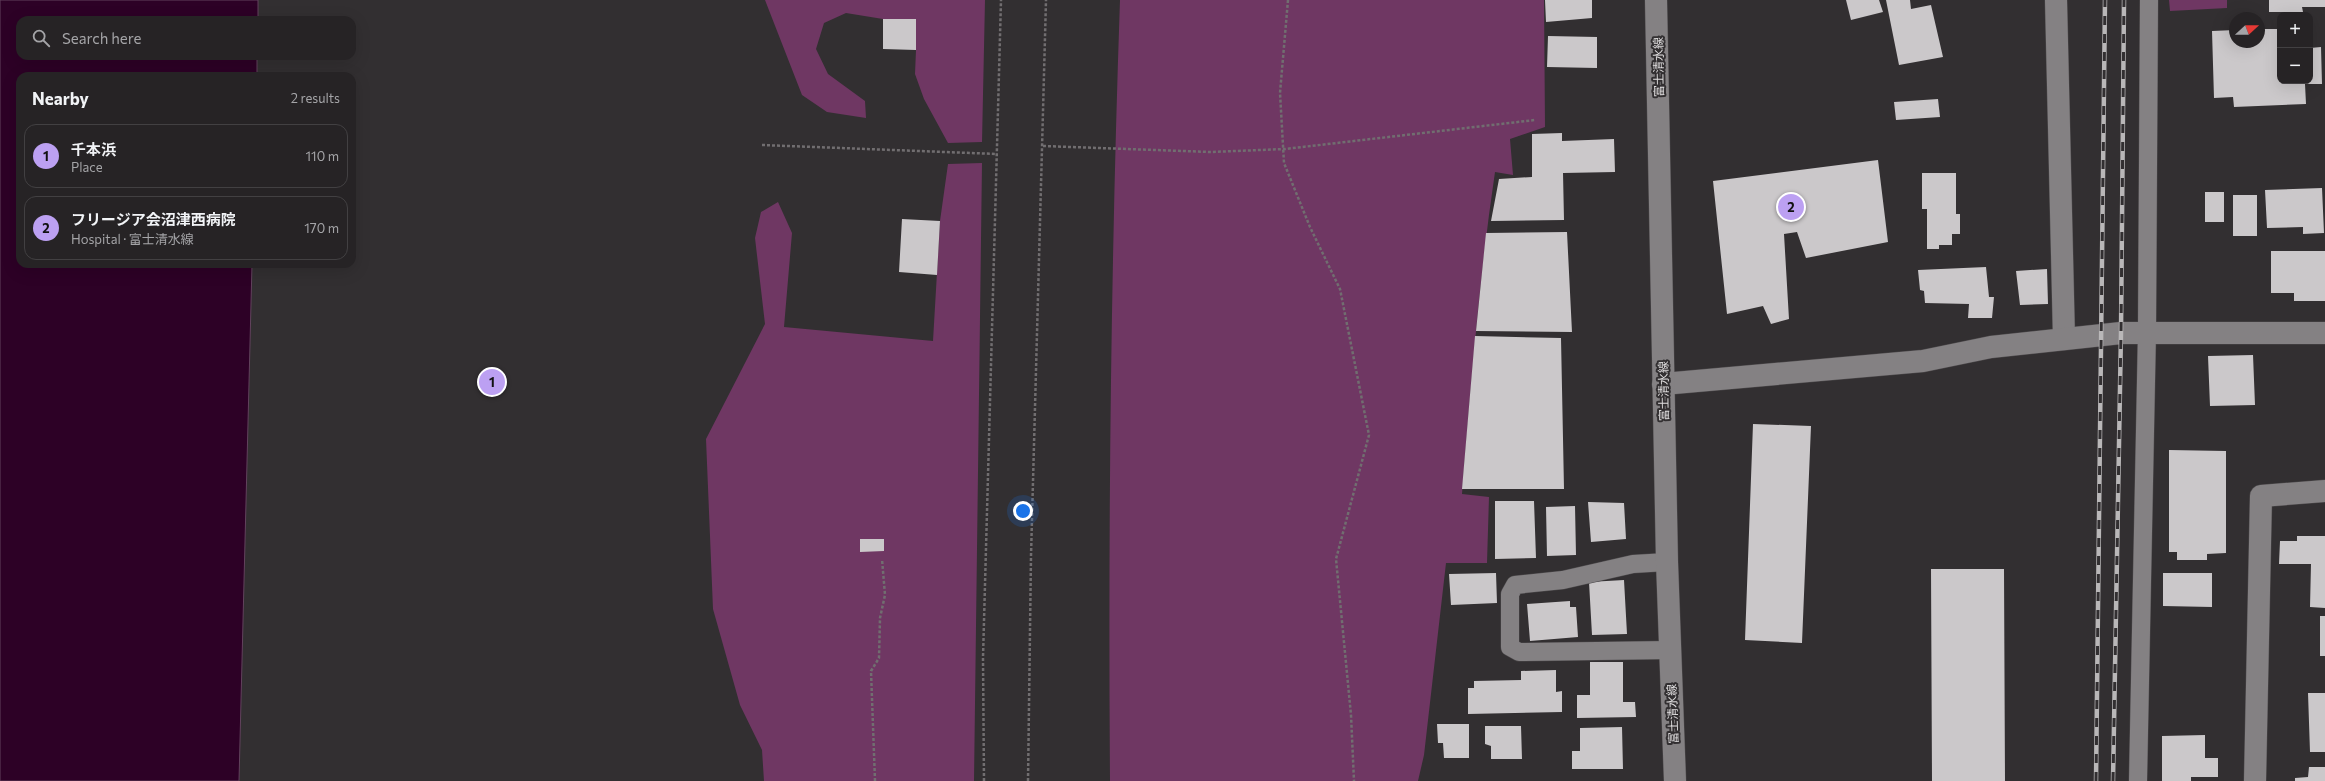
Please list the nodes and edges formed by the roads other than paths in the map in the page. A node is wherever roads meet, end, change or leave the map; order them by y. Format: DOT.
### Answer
graph roads {
  1 [pos="1656,0"];
  2 [pos="2056,0"];
  3 [pos="2149,0"];
  4 [pos="2147,331"];
  5 [pos="2325,333"];
  6 [pos="2064,339"];
  7 [pos="1662,384"];
  8 [pos="2325,491"];
  9 [pos="1666,562"];
  10 [pos="1670,650"];
  11 [pos="1675,781"];
  12 [pos="2138,781"];
  13 [pos="2255,781"];
  1 -- 7 [label="street, 富士清水線"];
  2 -- 6 [label="street"];
  3 -- 4 [label="lane"];
  4 -- 5 [label="street"];
  4 -- 6 [label="street"];
  4 -- 12 [label="lane"];
  6 -- 7 [label="street"];
  7 -- 9 [label="street, 富士清水線"];
  8 -- 13 [label="street"];
  9 -- 10 [label="street, 富士清水線"];
  9 -- 10 [label="lane"];
  10 -- 11 [label="street, 富士清水線"];
}
